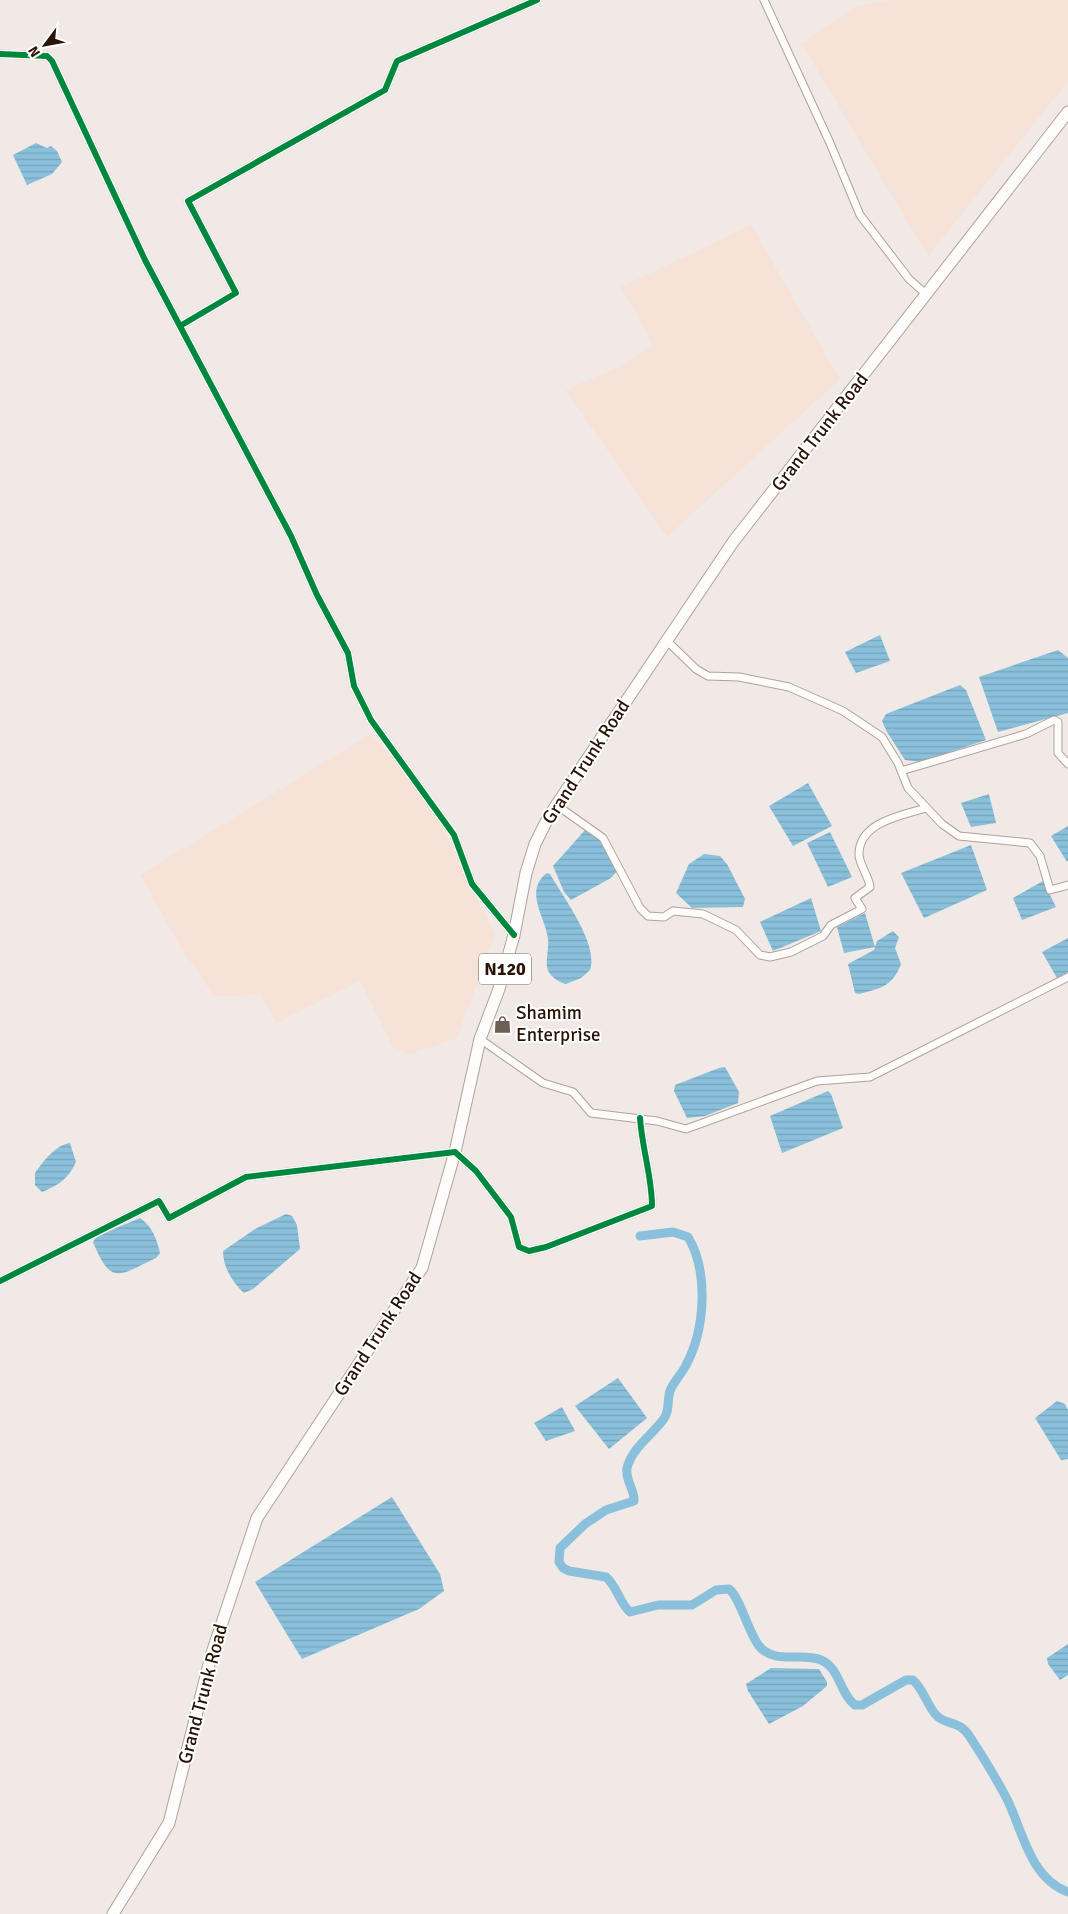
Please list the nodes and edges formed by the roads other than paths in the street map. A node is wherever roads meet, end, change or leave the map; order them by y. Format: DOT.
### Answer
graph roads {
  1 [pos="537,0"];
  2 [pos="764,0"];
  3 [pos="0,54"];
  4 [pos="1068,112"];
  5 [pos="927,295"];
  6 [pos="180,326"];
  7 [pos="666,640"];
  8 [pos="1068,764"];
  9 [pos="901,771"];
  10 [pos="555,804"];
  11 [pos="926,808"];
  12 [pos="1068,885"];
  13 [pos="514,934"];
  14 [pos="1068,977"];
  15 [pos="480,1039"];
  16 [pos="640,1118"];
  17 [pos="455,1152"];
  18 [pos="0,1281"];
  19 [pos="113,1914"];
  1 -- 6 [label="street"];
  2 -- 5 [label="street"];
  3 -- 6 [label="street"];
  4 -- 5 [label="highway, Grand Trunk Road / N120"];
  5 -- 7 [label="highway, Grand Trunk Road / N120"];
  6 -- 13 [label="street"];
  7 -- 9 [label="street"];
  7 -- 10 [label="highway, Grand Trunk Road / N120"];
  8 -- 9 [label="street"];
  9 -- 11 [label="street"];
  10 -- 11 [label="street"];
  10 -- 13 [label="highway, Grand Trunk Road / N120"];
  11 -- 12 [label="street"];
  13 -- 15 [label="highway, Grand Trunk Road / N120"];
  14 -- 16 [label="street"];
  15 -- 16 [label="street"];
  15 -- 17 [label="highway, Grand Trunk Road / N120"];
  16 -- 17 [label="street"];
  17 -- 18 [label="street"];
  17 -- 19 [label="highway, Grand Trunk Road / N120"];
}
